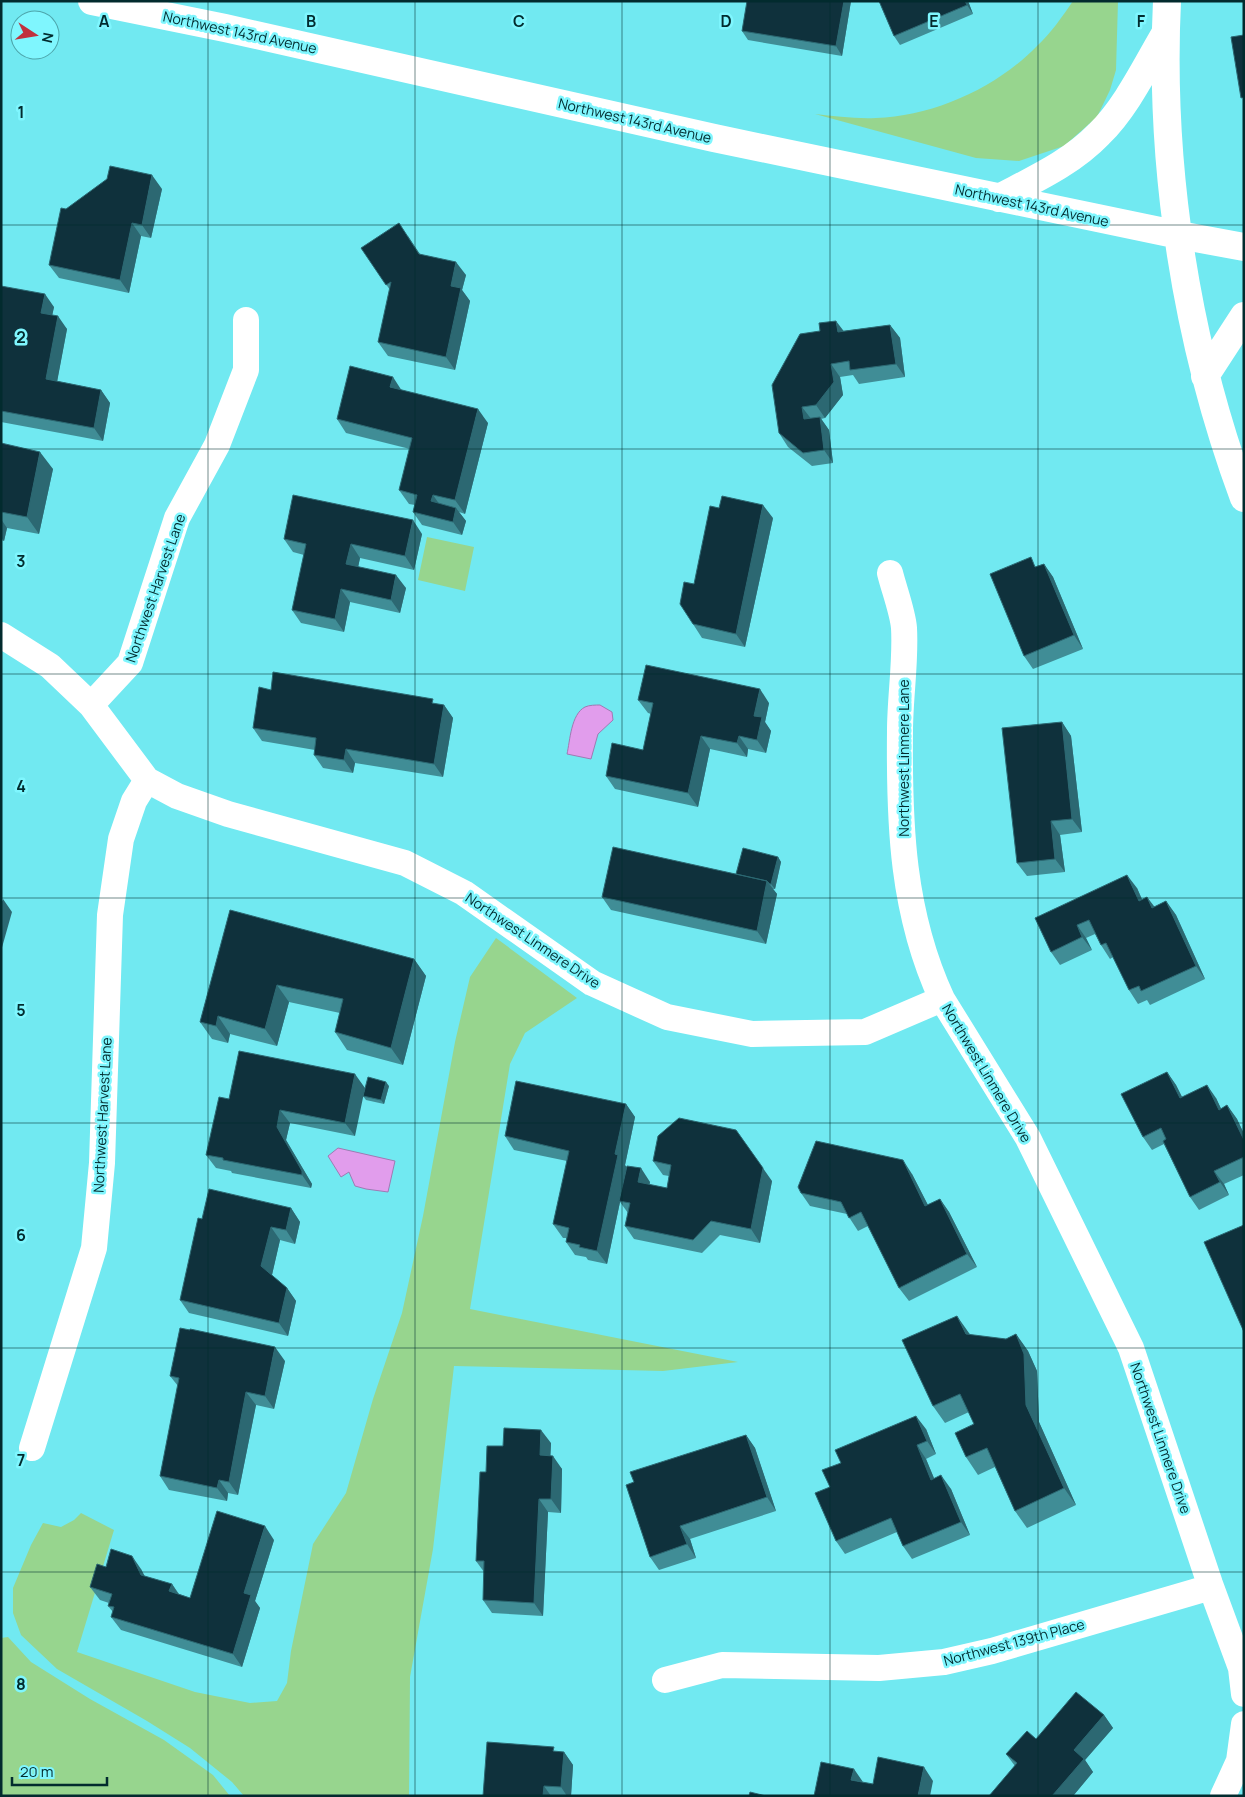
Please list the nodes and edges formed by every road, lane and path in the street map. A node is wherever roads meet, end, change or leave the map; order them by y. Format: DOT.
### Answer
graph roads {
  1 [pos="92,1"];
  2 [pos="1166,1"];
  3 [pos="1165,34"];
  4 [pos="999,198"];
  5 [pos="1179,235"];
  6 [pos="1244,247"];
  7 [pos="1244,316"];
  8 [pos="246,320"];
  9 [pos="1205,376"];
  10 [pos="1244,498"];
  11 [pos="890,573"];
  12 [pos="1,635"];
  13 [pos="91,705"];
  14 [pos="147,780"];
  15 [pos="942,1000"];
  16 [pos="32,1448"];
  17 [pos="1211,1587"];
  18 [pos="665,1680"];
  19 [pos="1244,1694"];
  20 [pos="1244,1724"];
  21 [pos="1223,1796"];
  1 -- 4 [label="main road, Northwest 143rd Avenue"];
  2 -- 3 [label="main road"];
  3 -- 4 [label="main road"];
  3 -- 5 [label="main road"];
  4 -- 5 [label="main road, Northwest 143rd Avenue"];
  5 -- 6 [label="main road, Northwest 143rd Avenue"];
  5 -- 9 [label="main road"];
  7 -- 9 [label="main road"];
  8 -- 13 [label="street, Northwest Harvest Lane"];
  9 -- 10 [label="main road"];
  11 -- 15 [label="street, Northwest Linmere Lane"];
  12 -- 13 [label="street, Northwest Linmere Drive"];
  13 -- 14 [label="street, Northwest Linmere Drive"];
  14 -- 15 [label="street, Northwest Linmere Drive"];
  14 -- 16 [label="street, Northwest Harvest Lane"];
  15 -- 17 [label="street, Northwest Linmere Drive"];
  17 -- 18 [label="street, Northwest 139th Place"];
  17 -- 19 [label="street, Northwest Linmere Drive"];
  20 -- 21 [label="street"];
}
